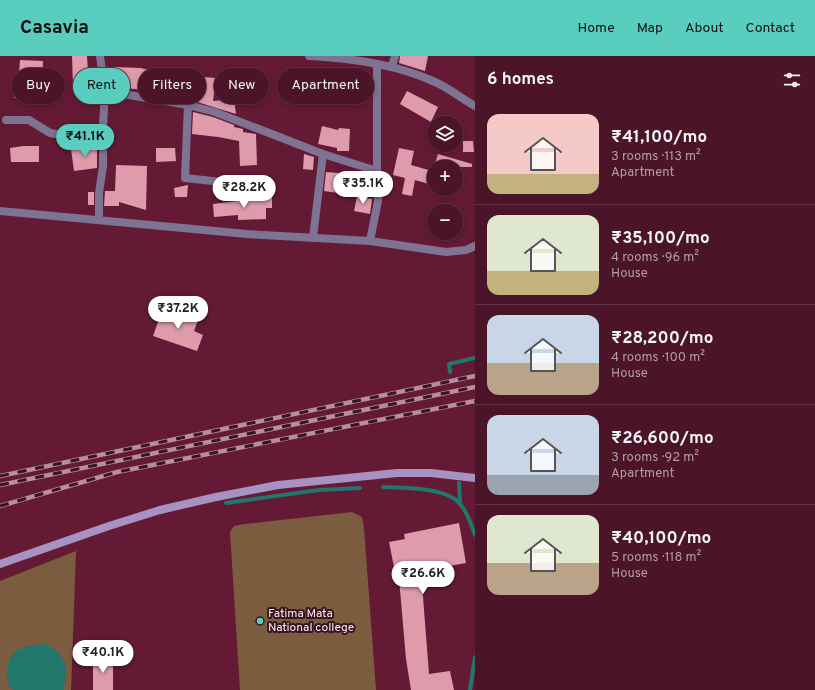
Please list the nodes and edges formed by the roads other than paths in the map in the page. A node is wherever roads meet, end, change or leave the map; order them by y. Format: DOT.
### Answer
graph roads {
  1 [pos="100,56"];
  2 [pos="309,56"];
  3 [pos="395,56"];
  4 [pos="377,65"];
  5 [pos="392,66"];
  6 [pos="102,68"];
  7 [pos="130,95"];
  8 [pos="104,104"];
  9 [pos="188,105"];
  10 [pos="475,106"];
  11 [pos="6,120"];
  12 [pos="103,138"];
  13 [pos="323,154"];
  14 [pos="377,171"];
  15 [pos="231,183"];
  16 [pos="0,211"];
  17 [pos="99,219"];
  18 [pos="313,238"];
  19 [pos="370,241"];
  20 [pos="475,246"];
  21 [pos="475,478"];
  22 [pos="0,564"];
  1 -- 6 [label="street"];
  2 -- 4 [label="street"];
  3 -- 5 [label="street"];
  4 -- 5 [label="street"];
  4 -- 14 [label="street"];
  5 -- 10 [label="street"];
  7 -- 9 [label="street"];
  8 -- 12 [label="street"];
  9 -- 13 [label="street"];
  9 -- 15 [label="street"];
  11 -- 12 [label="street"];
  12 -- 17 [label="street"];
  13 -- 14 [label="street"];
  13 -- 18 [label="street"];
  14 -- 19 [label="street"];
  16 -- 17 [label="street"];
  17 -- 18 [label="street"];
  18 -- 19 [label="street"];
  19 -- 20 [label="street"];
  21 -- 22 [label="main road"];
}
